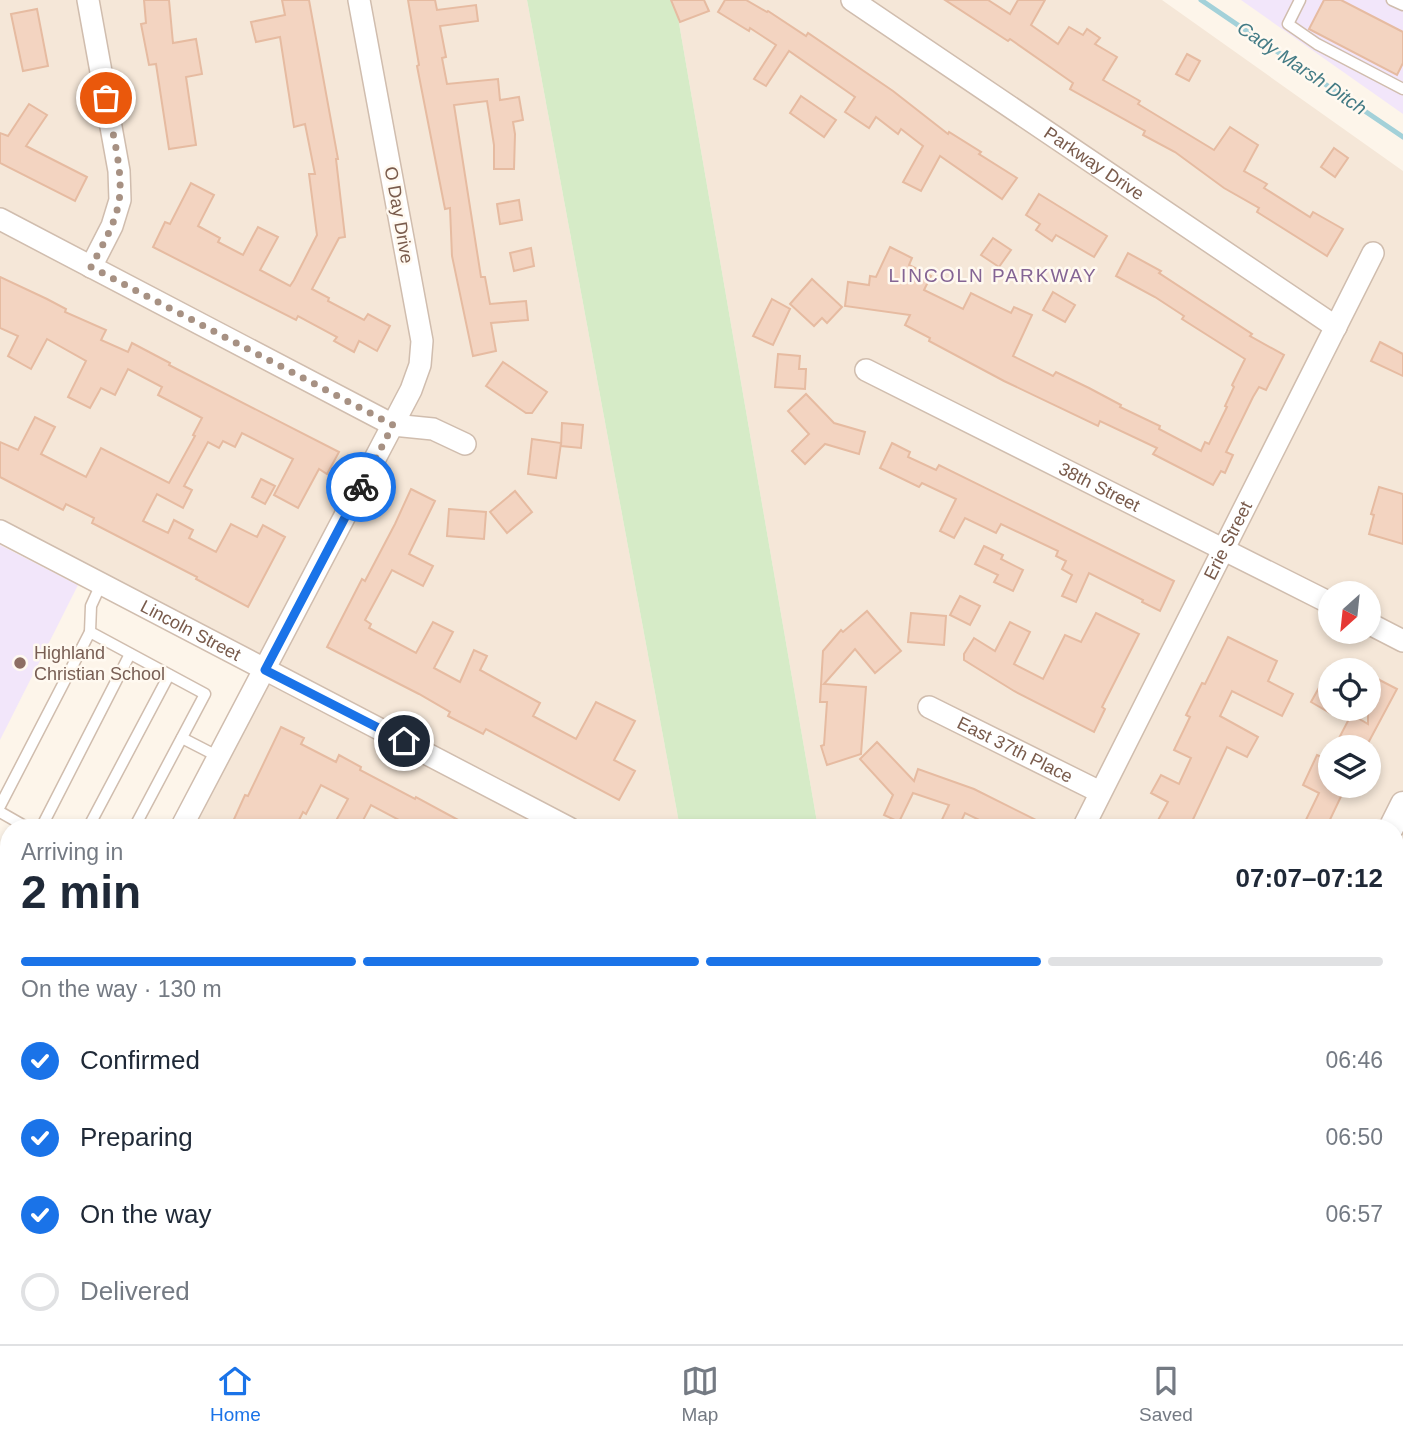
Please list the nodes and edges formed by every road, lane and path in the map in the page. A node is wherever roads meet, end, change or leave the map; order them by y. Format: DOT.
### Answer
graph roads {
  1 [pos="88,0"];
  2 [pos="359,0"];
  3 [pos="852,0"];
  4 [pos="1300,0"];
  5 [pos="1392,0"];
  6 [pos="1403,5"];
  7 [pos="1403,89"];
  8 [pos="0,219"];
  9 [pos="1373,253"];
  10 [pos="91,267"];
  11 [pos="1336,327"];
  12 [pos="866,370"];
  13 [pos="393,425"];
  14 [pos="466,444"];
  15 [pos="0,531"];
  16 [pos="1224,548"];
  17 [pos="101,584"];
  18 [pos="1318,597"];
  19 [pos="1381,630"];
  20 [pos="90,632"];
  21 [pos="1403,641"];
  22 [pos="130,654"];
  23 [pos="265,670"];
  24 [pos="169,675"];
  25 [pos="929,707"];
  26 [pos="182,738"];
  27 [pos="219,757"];
  28 [pos="1100,792"];
  29 [pos="0,806"];
  30 [pos="45,819"];
  31 [pos="94,819"];
  32 [pos="139,819"];
  33 [pos="186,819"];
  34 [pos="552,819"];
  35 [pos="1087,819"];
  1 -- 10 [label="street"];
  2 -- 13 [label="street, O Day Drive"];
  3 -- 11 [label="street, Parkway Drive"];
  4 -- 7 [label="lane"];
  5 -- 6 [label="lane"];
  8 -- 10 [label="street"];
  9 -- 11 [label="street, Erie Street"];
  10 -- 13 [label="street"];
  11 -- 16 [label="street, Erie Street"];
  12 -- 16 [label="street, 38th Street"];
  13 -- 14 [label="street"];
  13 -- 23 [label="street, O Day Drive"];
  15 -- 17 [label="street, Lincoln Street"];
  16 -- 18 [label="street, 38th Street"];
  16 -- 28 [label="street, Erie Street"];
  17 -- 20 [label="lane"];
  17 -- 23 [label="street, Lincoln Street"];
  19 -- 21 [label="street"];
  20 -- 22 [label="lane"];
  20 -- 29 [label="lane"];
  22 -- 24 [label="lane"];
  22 -- 30 [label="lane"];
  23 -- 27 [label="street, O Day Drive"];
  23 -- 34 [label="street, Lincoln Street"];
  24 -- 26 [label="lane"];
  24 -- 31 [label="lane"];
  25 -- 28 [label="street, East 37th Place"];
  26 -- 27 [label="lane"];
  26 -- 32 [label="lane"];
  27 -- 33 [label="street, O Day Drive"];
  28 -- 35 [label="street, Erie Street"];
}
